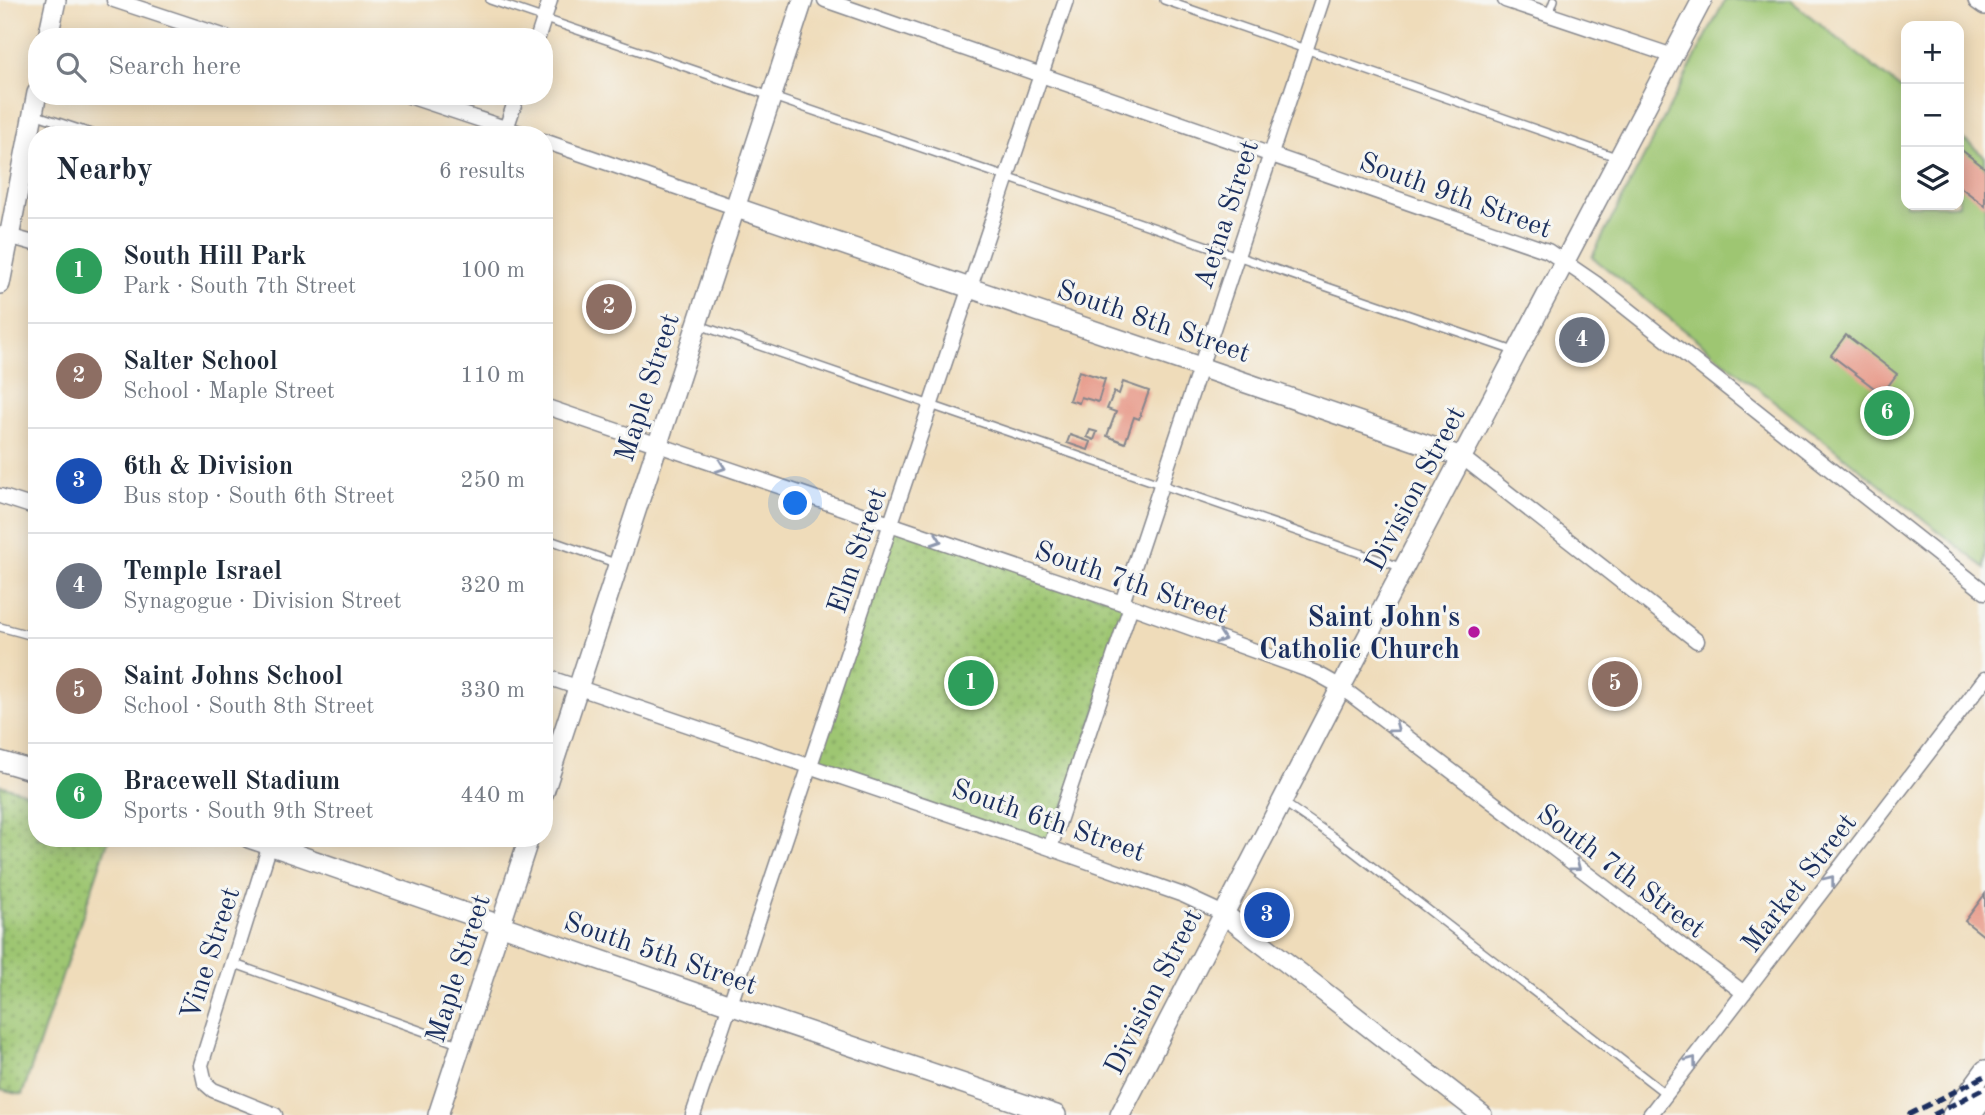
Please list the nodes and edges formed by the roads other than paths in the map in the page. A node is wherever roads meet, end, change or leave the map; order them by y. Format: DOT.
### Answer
graph roads {
  1 [pos="56,0"];
  2 [pos="114,0"];
  3 [pos="490,0"];
  4 [pos="550,0"];
  5 [pos="803,0"];
  6 [pos="825,0"];
  7 [pos="1066,0"];
  8 [pos="1164,0"];
  9 [pos="1322,0"];
  10 [pos="1505,0"];
  11 [pos="1554,0"];
  12 [pos="1702,0"];
  13 [pos="1978,0"];
  14 [pos="1985,5"];
  15 [pos="1548,15"];
  16 [pos="544,18"];
  17 [pos="50,28"];
  18 [pos="199,28"];
  19 [pos="541,28"];
  20 [pos="1306,49"];
  21 [pos="1673,55"];
  22 [pos="1041,76"];
  23 [pos="772,95"];
  24 [pos="35,105"];
  25 [pos="434,105"];
  26 [pos="514,105"];
  27 [pos="33,114"];
  28 [pos="30,126"];
  29 [pos="70,126"];
  30 [pos="491,126"];
  31 [pos="507,126"];
  32 [pos="28,136"];
  33 [pos="553,144"];
  34 [pos="1270,155"];
  35 [pos="1619,158"];
  36 [pos="1007,177"];
  37 [pos="734,207"];
  38 [pos="5,235"];
  39 [pos="28,241"];
  40 [pos="1236,258"];
  41 [pos="1565,261"];
  42 [pos="0,284"];
  43 [pos="970,288"];
  44 [pos="696,324"];
  45 [pos="1517,352"];
  46 [pos="1201,365"];
  47 [pos="931,404"];
  48 [pos="553,409"];
  49 [pos="657,445"];
  50 [pos="1462,457"];
  51 [pos="1160,485"];
  52 [pos="0,496"];
  53 [pos="28,505"];
  54 [pos="891,524"];
  55 [pos="553,541"];
  56 [pos="618,564"];
  57 [pos="1403,568"];
  58 [pos="1985,592"];
  59 [pos="1126,605"];
  60 [pos="0,627"];
  61 [pos="28,635"];
  62 [pos="1697,641"];
  63 [pos="553,679"];
  64 [pos="1985,679"];
  65 [pos="1341,687"];
  66 [pos="578,688"];
  67 [pos="0,761"];
  68 [pos="553,764"];
  69 [pos="808,766"];
  70 [pos="28,769"];
  71 [pos="1282,802"];
  72 [pos="269,847"];
  73 [pos="285,847"];
  74 [pos="526,847"];
  75 [pos="1050,848"];
  76 [pos="1224,914"];
  77 [pos="501,927"];
  78 [pos="232,962"];
  79 [pos="1744,993"];
  80 [pos="730,1005"];
  81 [pos="461,1045"];
  82 [pos="1985,1070"];
  83 [pos="1667,1094"];
  84 [pos="1985,1095"];
  85 [pos="275,1115"];
  86 [pos="438,1115"];
  87 [pos="693,1115"];
  88 [pos="1056,1115"];
  89 [pos="1120,1115"];
  90 [pos="1482,1115"];
  91 [pos="1650,1115"];
  92 [pos="1952,1115"];
  93 [pos="1971,1115"];
  1 -- 17 [label="street"];
  2 -- 18 [label="street"];
  3 -- 16 [label="lane"];
  4 -- 16 [label="street"];
  5 -- 23 [label="street, Maple Street"];
  6 -- 22 [label="street, South 9th Street"];
  7 -- 22 [label="street, Elm Street"];
  8 -- 20 [label="lane"];
  9 -- 20 [label="street, Aetna Street"];
  10 -- 15 [label="street"];
  11 -- 15 [label="lane"];
  12 -- 21 [label="street, Division Street"];
  13 -- 14 [label="street"];
  15 -- 21 [label="street"];
  16 -- 19 [label="street"];
  16 -- 23 [label="lane"];
  20 -- 34 [label="street, Aetna Street"];
  20 -- 35 [label="lane"];
  21 -- 35 [label="street, Division Street"];
  22 -- 34 [label="street, South 9th Street"];
  22 -- 36 [label="street, Elm Street"];
  23 -- 36 [label="lane"];
  23 -- 37 [label="street, Maple Street"];
  24 -- 27 [label="street"];
  25 -- 30 [label="street"];
  26 -- 31 [label="street"];
  27 -- 28 [label="street"];
  27 -- 29 [label="lane"];
  32 -- 38 [label="street"];
  33 -- 37 [label="street, South 8th Street"];
  34 -- 40 [label="street, Aetna Street"];
  34 -- 41 [label="street, South 9th Street"];
  35 -- 41 [label="street, Division Street"];
  36 -- 40 [label="lane"];
  36 -- 43 [label="street, Elm Street"];
  37 -- 43 [label="street, South 8th Street"];
  37 -- 44 [label="street, Maple Street"];
  38 -- 39 [label="street"];
  38 -- 42 [label="street"];
  40 -- 45 [label="lane"];
  40 -- 46 [label="street, Aetna Street"];
  41 -- 45 [label="street, Division Street"];
  41 -- 58 [label="street, South 9th Street"];
  43 -- 46 [label="street, South 8th Street"];
  43 -- 47 [label="street, Elm Street"];
  44 -- 47 [label="lane"];
  44 -- 49 [label="street, Maple Street"];
  45 -- 50 [label="street, Division Street"];
  46 -- 50 [label="street, South 8th Street"];
  46 -- 51 [label="street, Aetna Street"];
  47 -- 51 [label="lane"];
  47 -- 54 [label="street, Elm Street"];
  48 -- 49 [label="street, South 7th Street"];
  49 -- 54 [label="street, South 7th Street, one-way"];
  49 -- 56 [label="street, Maple Street"];
  50 -- 57 [label="street, Division Street"];
  50 -- 62 [label="street, South 8th Street"];
  51 -- 57 [label="lane"];
  51 -- 59 [label="street, Aetna Street"];
  52 -- 53 [label="street"];
  54 -- 59 [label="street, South 7th Street, one-way"];
  54 -- 69 [label="street, Elm Street"];
  55 -- 56 [label="lane"];
  56 -- 66 [label="street, Maple Street"];
  57 -- 65 [label="street, Division Street"];
  59 -- 65 [label="street, South 7th Street, one-way"];
  59 -- 75 [label="street, Aetna Street"];
  60 -- 61 [label="lane"];
  63 -- 66 [label="street, South 6th Street"];
  79 -- 64 [label="street, Market Street, one-way"];
  65 -- 71 [label="street, Division Street"];
  65 -- 79 [label="street, South 7th Street, one-way"];
  66 -- 68 [label="street, Maple Street"];
  66 -- 69 [label="street, South 6th Street"];
  67 -- 70 [label="street"];
  69 -- 75 [label="street, South 6th Street"];
  69 -- 80 [label="street, Elm Street"];
  71 -- 76 [label="street, Division Street"];
  71 -- 83 [label="lane"];
  72 -- 78 [label="street, Vine Street"];
  73 -- 77 [label="street, South 5th Street"];
  74 -- 77 [label="street, Maple Street"];
  75 -- 76 [label="street, South 6th Street"];
  76 -- 89 [label="street, Division Street"];
  76 -- 90 [label="street, South 6th Street"];
  77 -- 80 [label="street, South 5th Street"];
  77 -- 81 [label="street, Maple Street"];
  78 -- 81 [label="lane"];
  78 -- 85 [label="street, Vine Street"];
  83 -- 79 [label="street, Market Street, one-way"];
  80 -- 87 [label="street, Elm Street"];
  80 -- 88 [label="street, South 5th Street"];
  81 -- 86 [label="street, Maple Street"];
  82 -- 92 [label="street"];
  83 -- 91 [label="street, Market Street"];
  84 -- 93 [label="street"];
}
